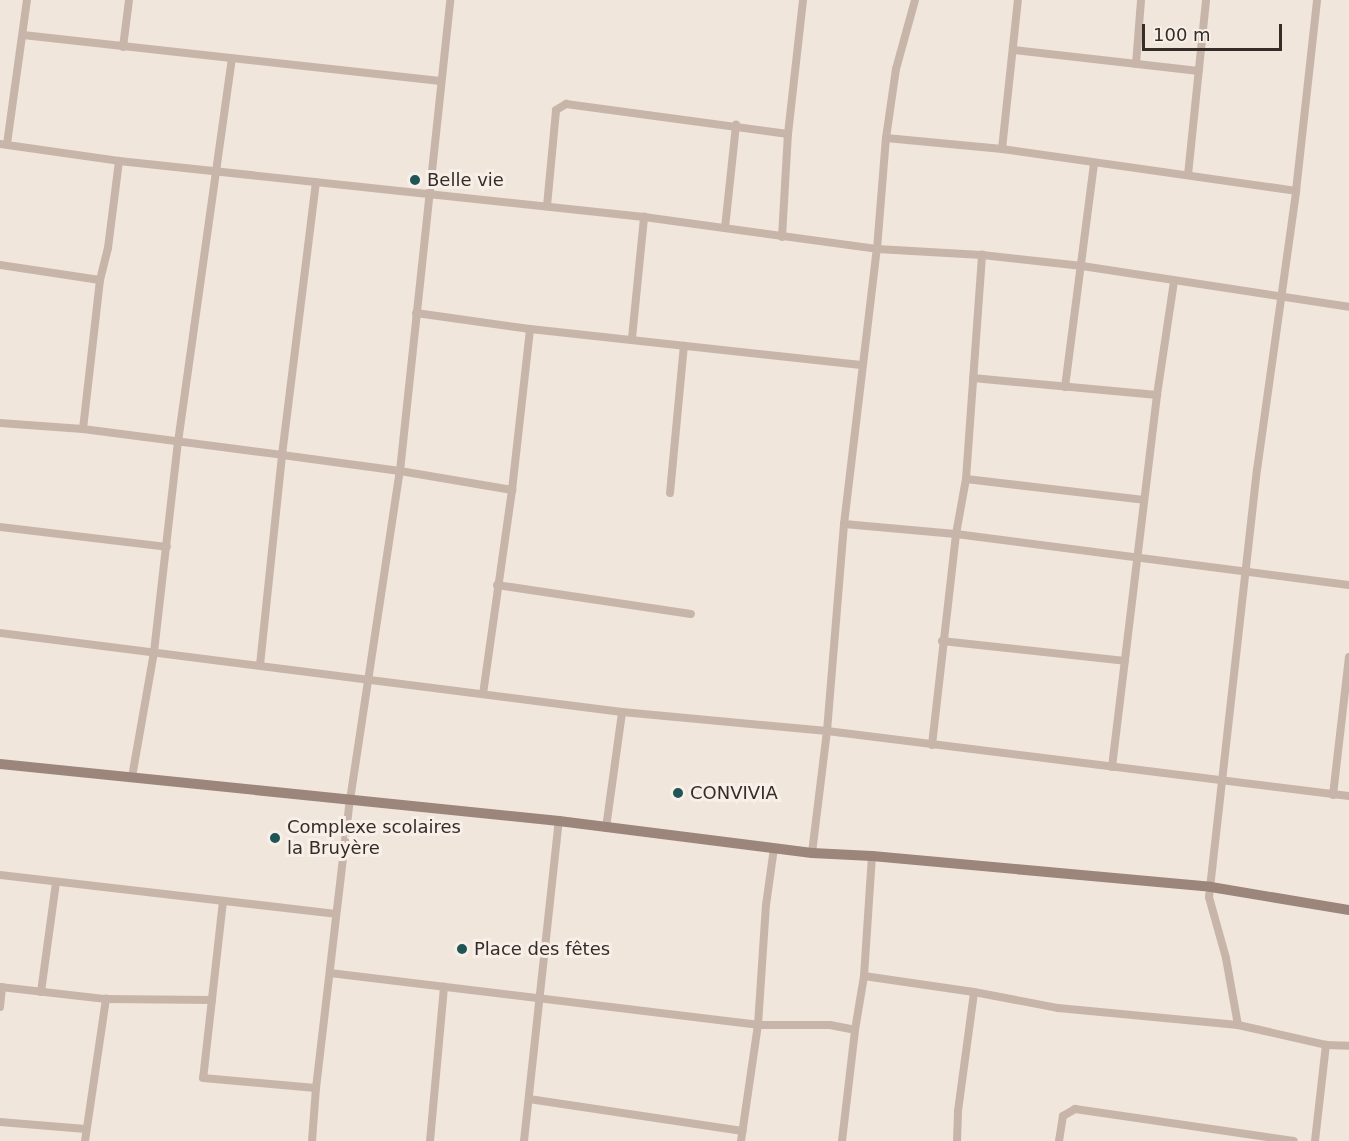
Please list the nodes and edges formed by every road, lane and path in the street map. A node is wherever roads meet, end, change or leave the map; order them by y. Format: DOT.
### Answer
graph roads {
  1 [pos="27,0"];
  2 [pos="129,0"];
  3 [pos="450,0"];
  4 [pos="802,0"];
  5 [pos="915,0"];
  6 [pos="1018,0"];
  7 [pos="1142,0"];
  8 [pos="1206,0"];
  9 [pos="1317,0"];
  10 [pos="23,35"];
  11 [pos="123,47"];
  12 [pos="1014,50"];
  13 [pos="232,59"];
  14 [pos="1136,64"];
  15 [pos="1198,71"];
  16 [pos="440,81"];
  17 [pos="736,125"];
  18 [pos="788,134"];
  19 [pos="886,138"];
  20 [pos="3,144"];
  21 [pos="1002,149"];
  22 [pos="119,161"];
  23 [pos="1094,163"];
  24 [pos="217,170"];
  25 [pos="1188,175"];
  26 [pos="316,182"];
  27 [pos="1296,190"];
  28 [pos="428,195"];
  29 [pos="547,206"];
  30 [pos="644,217"];
  31 [pos="725,228"];
  32 [pos="782,237"];
  33 [pos="876,249"];
  34 [pos="982,255"];
  35 [pos="0,265"];
  36 [pos="1082,266"];
  37 [pos="100,280"];
  38 [pos="1174,281"];
  39 [pos="1282,297"];
  40 [pos="1349,308"];
  41 [pos="416,313"];
  42 [pos="530,329"];
  43 [pos="632,338"];
  44 [pos="684,346"];
  45 [pos="861,365"];
  46 [pos="973,378"];
  47 [pos="1065,387"];
  48 [pos="1157,395"];
  49 [pos="0,423"];
  50 [pos="83,429"];
  51 [pos="178,442"];
  52 [pos="282,455"];
  53 [pos="400,471"];
  54 [pos="966,479"];
  55 [pos="513,490"];
  56 [pos="670,493"];
  57 [pos="1144,500"];
  58 [pos="844,524"];
  59 [pos="0,527"];
  60 [pos="956,534"];
  61 [pos="167,547"];
  62 [pos="1137,560"];
  63 [pos="1247,573"];
  64 [pos="497,585"];
  65 [pos="1349,585"];
  66 [pos="691,614"];
  67 [pos="0,633"];
  68 [pos="942,641"];
  69 [pos="154,652"];
  70 [pos="1349,657"];
  71 [pos="1125,661"];
  72 [pos="260,665"];
  73 [pos="368,679"];
  74 [pos="1347,687"];
  75 [pos="483,694"];
  76 [pos="622,712"];
  77 [pos="827,731"];
  78 [pos="932,746"];
  79 [pos="0,764"];
  80 [pos="1112,767"];
  81 [pos="132,777"];
  82 [pos="1223,780"];
  83 [pos="1333,795"];
  84 [pos="1349,796"];
  85 [pos="350,800"];
  86 [pos="559,821"];
  87 [pos="606,828"];
  88 [pos="774,848"];
  89 [pos="812,853"];
  90 [pos="872,856"];
  91 [pos="0,875"];
  92 [pos="56,882"];
  93 [pos="1211,887"];
  94 [pos="223,901"];
  95 [pos="1349,910"];
  96 [pos="336,914"];
  97 [pos="330,973"];
  98 [pos="864,976"];
  99 [pos="1,987"];
  100 [pos="444,987"];
  101 [pos="41,992"];
  102 [pos="974,992"];
  103 [pos="540,998"];
  104 [pos="106,999"];
  105 [pos="212,1000"];
  106 [pos="0,1007"];
  107 [pos="758,1025"];
  108 [pos="1238,1025"];
  109 [pos="855,1030"];
  110 [pos="1326,1045"];
  111 [pos="1349,1047"];
  112 [pos="316,1088"];
  113 [pos="529,1099"];
  114 [pos="0,1122"];
  115 [pos="86,1129"];
  116 [pos="743,1131"];
  117 [pos="85,1141"];
  118 [pos="312,1141"];
  119 [pos="430,1141"];
  120 [pos="524,1141"];
  121 [pos="741,1141"];
  122 [pos="842,1141"];
  123 [pos="957,1141"];
  124 [pos="1059,1141"];
  125 [pos="1294,1141"];
  126 [pos="1315,1141"];
  1 -- 10 [label="street"];
  2 -- 11 [label="street"];
  3 -- 16 [label="street"];
  4 -- 18 [label="street"];
  5 -- 19 [label="street"];
  6 -- 12 [label="street"];
  7 -- 14 [label="street"];
  8 -- 15 [label="street"];
  9 -- 27 [label="street"];
  10 -- 11 [label="street"];
  10 -- 20 [label="street"];
  11 -- 13 [label="street"];
  12 -- 14 [label="street"];
  12 -- 21 [label="street"];
  13 -- 16 [label="street"];
  13 -- 24 [label="street"];
  14 -- 15 [label="street"];
  15 -- 25 [label="street"];
  16 -- 28 [label="street"];
  17 -- 18 [label="street"];
  17 -- 29 [label="street"];
  17 -- 31 [label="street"];
  18 -- 32 [label="street"];
  19 -- 21 [label="street"];
  19 -- 33 [label="street"];
  20 -- 22 [label="street"];
  21 -- 23 [label="street"];
  22 -- 24 [label="street"];
  22 -- 37 [label="street"];
  23 -- 25 [label="street"];
  23 -- 36 [label="street"];
  24 -- 26 [label="street"];
  24 -- 51 [label="street"];
  25 -- 27 [label="street"];
  26 -- 28 [label="street"];
  26 -- 52 [label="street"];
  27 -- 39 [label="street"];
  28 -- 29 [label="street"];
  28 -- 41 [label="street"];
  29 -- 30 [label="street"];
  30 -- 31 [label="street"];
  30 -- 43 [label="street"];
  31 -- 32 [label="street"];
  32 -- 33 [label="street"];
  33 -- 34 [label="street"];
  33 -- 45 [label="street"];
  34 -- 36 [label="street"];
  34 -- 46 [label="street"];
  35 -- 37 [label="street"];
  36 -- 38 [label="street"];
  36 -- 47 [label="street"];
  37 -- 50 [label="street"];
  38 -- 39 [label="street"];
  38 -- 48 [label="street"];
  39 -- 40 [label="street"];
  39 -- 63 [label="street"];
  41 -- 42 [label="street"];
  41 -- 53 [label="street"];
  42 -- 43 [label="street"];
  42 -- 55 [label="street"];
  43 -- 44 [label="street"];
  44 -- 45 [label="street"];
  44 -- 56 [label="street"];
  45 -- 58 [label="street"];
  46 -- 47 [label="street"];
  46 -- 54 [label="street"];
  47 -- 48 [label="street"];
  48 -- 57 [label="street"];
  49 -- 50 [label="street"];
  50 -- 51 [label="street"];
  51 -- 52 [label="street"];
  51 -- 61 [label="street"];
  52 -- 53 [label="street"];
  52 -- 72 [label="street"];
  53 -- 55 [label="street"];
  53 -- 73 [label="street"];
  54 -- 57 [label="street"];
  54 -- 60 [label="street"];
  55 -- 64 [label="street"];
  57 -- 62 [label="street"];
  58 -- 60 [label="street"];
  58 -- 77 [label="street"];
  59 -- 61 [label="street"];
  60 -- 62 [label="street"];
  60 -- 68 [label="street"];
  61 -- 69 [label="street"];
  62 -- 63 [label="street"];
  62 -- 71 [label="street"];
  63 -- 65 [label="street"];
  63 -- 82 [label="street"];
  64 -- 66 [label="street"];
  64 -- 75 [label="street"];
  67 -- 69 [label="street"];
  68 -- 71 [label="street"];
  68 -- 78 [label="street"];
  69 -- 72 [label="street"];
  69 -- 81 [label="street"];
  70 -- 74 [label="street"];
  71 -- 80 [label="street"];
  72 -- 73 [label="street"];
  73 -- 75 [label="street"];
  73 -- 85 [label="street"];
  74 -- 83 [label="street"];
  75 -- 76 [label="street"];
  76 -- 77 [label="street"];
  76 -- 87 [label="street"];
  77 -- 78 [label="street"];
  77 -- 89 [label="street"];
  78 -- 80 [label="street"];
  79 -- 81 [label="street"];
  80 -- 82 [label="street"];
  81 -- 85 [label="street"];
  82 -- 83 [label="street"];
  82 -- 93 [label="street"];
  83 -- 84 [label="street"];
  85 -- 86 [label="street"];
  85 -- 96 [label="street"];
  86 -- 87 [label="street"];
  86 -- 103 [label="street"];
  87 -- 88 [label="street"];
  88 -- 89 [label="street"];
  88 -- 107 [label="street"];
  89 -- 90 [label="street"];
  90 -- 93 [label="street"];
  90 -- 98 [label="street"];
  91 -- 92 [label="street"];
  92 -- 94 [label="street"];
  92 -- 101 [label="street"];
  93 -- 95 [label="street"];
  93 -- 108 [label="street"];
  94 -- 96 [label="street"];
  94 -- 105 [label="street"];
  96 -- 97 [label="street"];
  97 -- 100 [label="street"];
  97 -- 112 [label="street"];
  98 -- 102 [label="street"];
  98 -- 109 [label="street"];
  99 -- 101 [label="street"];
  99 -- 106 [label="street"];
  100 -- 103 [label="street"];
  100 -- 119 [label="street"];
  101 -- 104 [label="street"];
  102 -- 108 [label="street"];
  102 -- 123 [label="street"];
  103 -- 107 [label="street"];
  103 -- 113 [label="street"];
  104 -- 105 [label="street"];
  104 -- 115 [label="street"];
  105 -- 112 [label="street"];
  107 -- 109 [label="street"];
  107 -- 116 [label="street"];
  108 -- 110 [label="street"];
  109 -- 122 [label="street"];
  110 -- 111 [label="street"];
  110 -- 126 [label="street"];
  112 -- 118 [label="street"];
  113 -- 116 [label="street"];
  113 -- 120 [label="street"];
  114 -- 115 [label="street"];
  115 -- 117 [label="street"];
  116 -- 121 [label="street"];
  124 -- 125 [label="street"];
}
